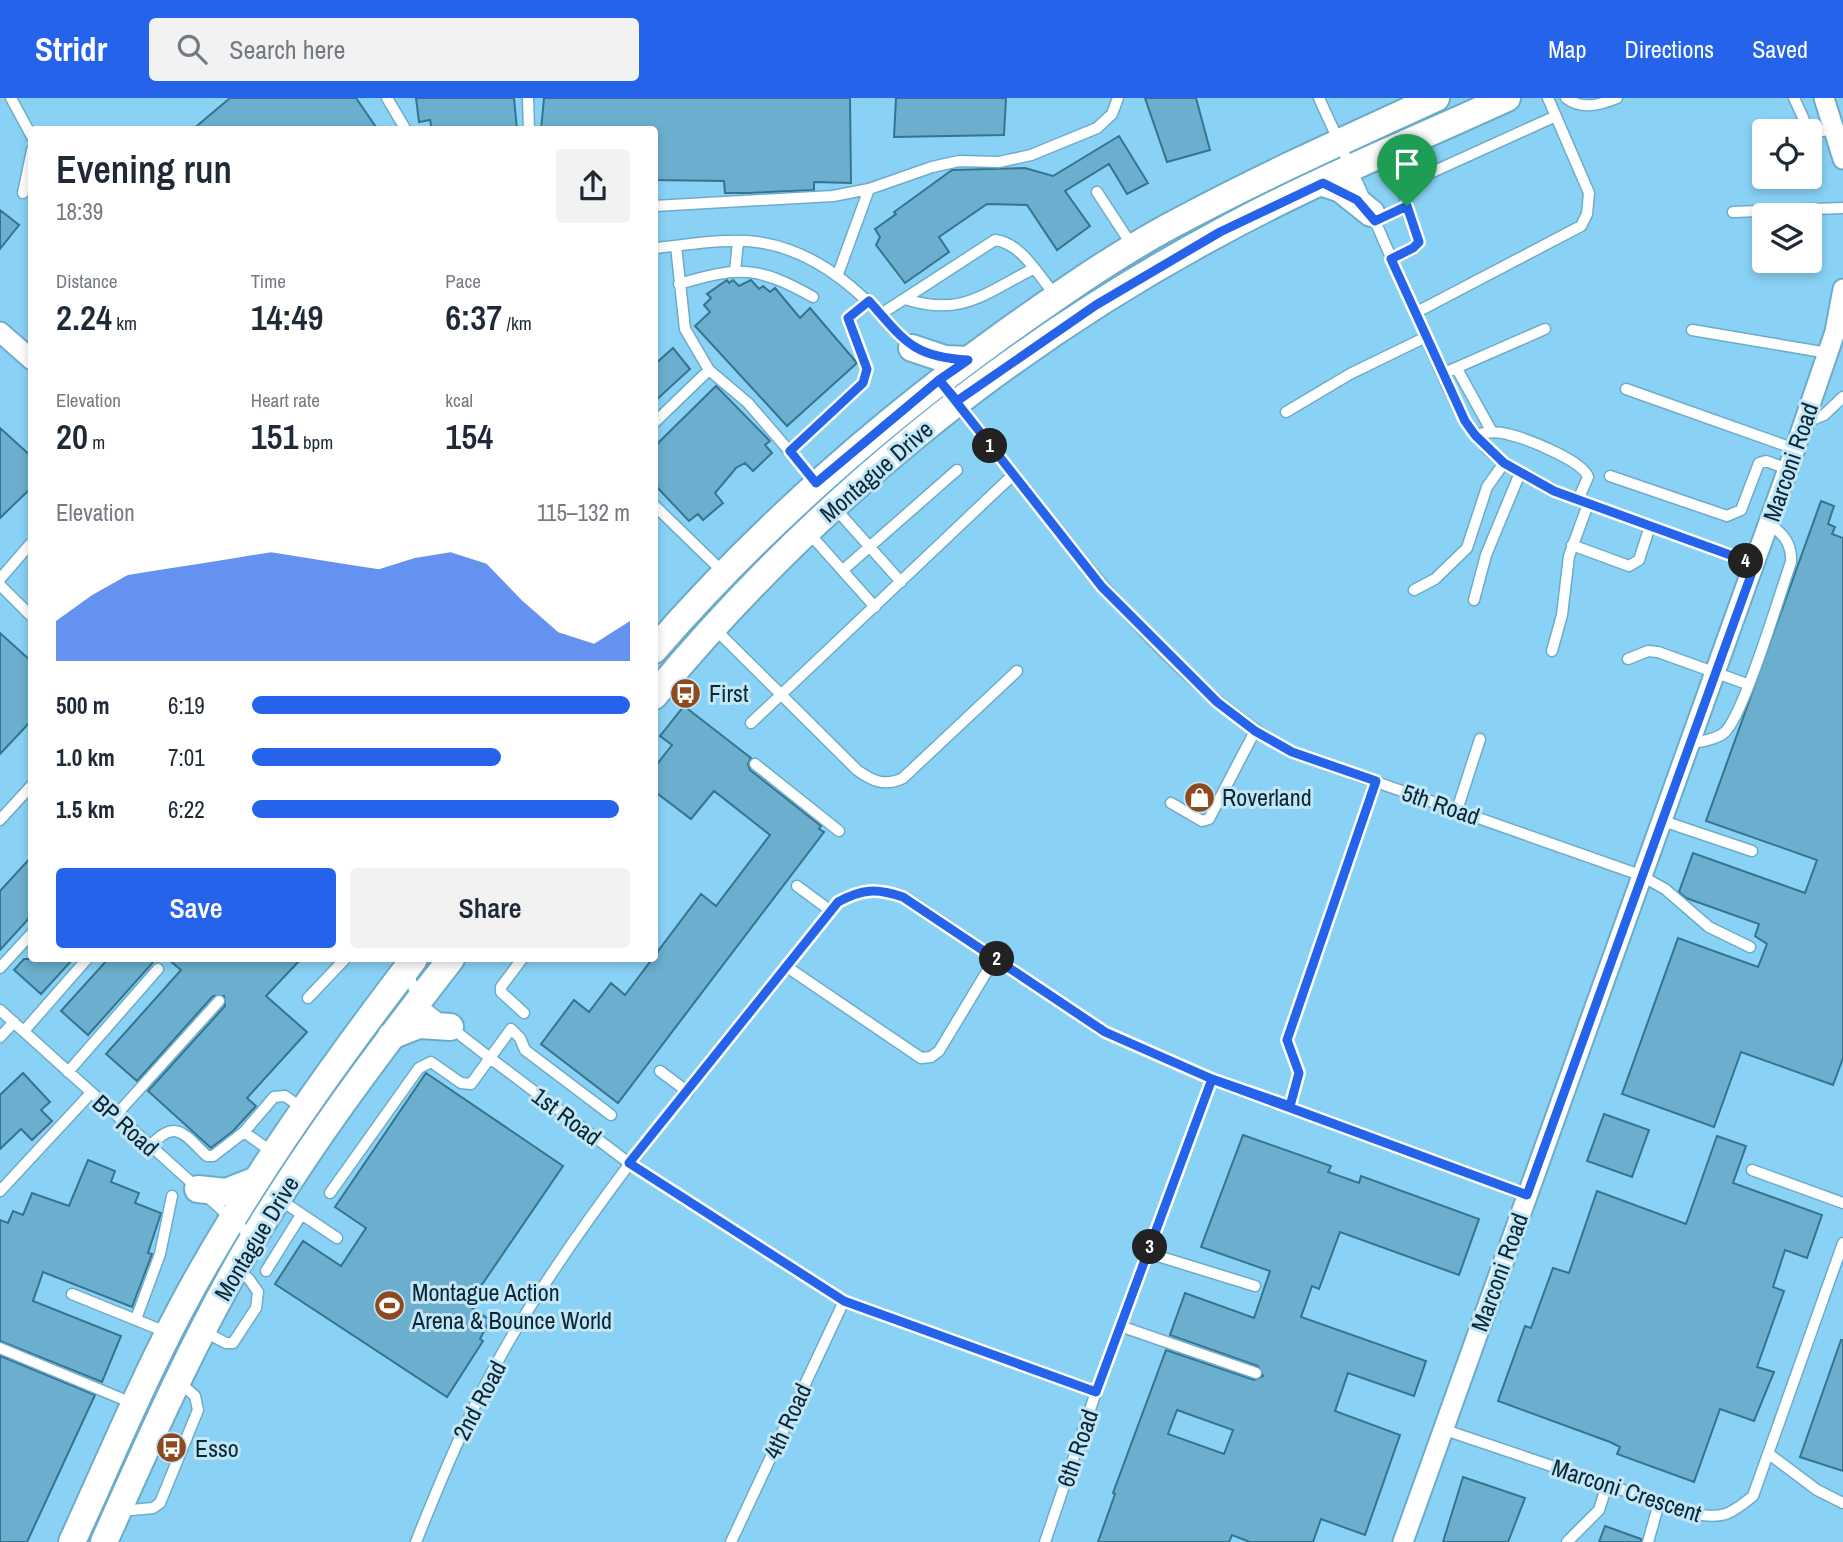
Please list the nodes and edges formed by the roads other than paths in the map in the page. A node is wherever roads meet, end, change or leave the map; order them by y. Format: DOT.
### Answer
graph roads {
  1 [pos="11,98"];
  2 [pos="387,98"];
  3 [pos="528,98"];
  4 [pos="1118,98"];
  5 [pos="1319,98"];
  6 [pos="1436,98"];
  7 [pos="1507,98"];
  8 [pos="1548,98"];
  9 [pos="1566,98"];
  10 [pos="1617,98"];
  11 [pos="1794,98"];
  12 [pos="1824,98"];
  13 [pos="1556,116"];
  14 [pos="404,126"];
  15 [pos="529,126"];
  16 [pos="1835,129"];
  17 [pos="28,130"];
  18 [pos="1340,142"];
  19 [pos="1843,157"];
  20 [pos="28,169"];
  21 [pos="1352,169"];
  22 [pos="1323,183"];
  23 [pos="869,189"];
  24 [pos="1097,192"];
  25 [pos="23,193"];
  26 [pos="658,206"];
  27 [pos="1407,206"];
  28 [pos="1843,208"];
  29 [pos="1733,212"];
  30 [pos="1373,217"];
  31 [pos="738,243"];
  32 [pos="676,246"];
  33 [pos="658,248"];
  34 [pos="1134,248"];
  35 [pos="1391,259"];
  36 [pos="1033,269"];
  37 [pos="735,271"];
  38 [pos="838,274"];
  39 [pos="679,284"];
  40 [pos="1843,289"];
  41 [pos="813,297"];
  42 [pos="1056,297"];
  43 [pos="905,299"];
  44 [pos="869,301"];
  45 [pos="1415,313"];
  46 [pos="881,314"];
  47 [pos="1545,329"];
  48 [pos="1692,330"];
  49 [pos="0,332"];
  50 [pos="1839,334"];
  51 [pos="1426,337"];
  52 [pos="1828,353"];
  53 [pos="24,354"];
  54 [pos="968,360"];
  55 [pos="927,366"];
  56 [pos="1457,369"];
  57 [pos="709,370"];
  58 [pos="1442,374"];
  59 [pos="1626,389"];
  60 [pos="1843,397"];
  61 [pos="957,401"];
  62 [pos="1286,412"];
  63 [pos="658,419"];
  64 [pos="1804,423"];
  65 [pos="1492,432"];
  66 [pos="1475,435"];
  67 [pos="1795,449"];
  68 [pos="790,451"];
  69 [pos="1504,463"];
  70 [pos="1788,469"];
  71 [pos="957,470"];
  72 [pos="1520,473"];
  73 [pos="1014,474"];
  74 [pos="1610,476"];
  75 [pos="816,483"];
  76 [pos="1583,502"];
  77 [pos="834,507"];
  78 [pos="658,509"];
  79 [pos="1769,523"];
  80 [pos="1650,526"];
  81 [pos="808,531"];
  82 [pos="1573,545"];
  83 [pos="28,547"];
  84 [pos="870,549"];
  85 [pos="1755,564"];
  86 [pos="843,570"];
  87 [pos="723,573"];
  88 [pos="0,579"];
  89 [pos="901,582"];
  90 [pos="0,585"];
  91 [pos="1414,590"];
  92 [pos="1474,600"];
  93 [pos="875,607"];
  94 [pos="28,613"];
  95 [pos="714,627"];
  96 [pos="658,645"];
  97 [pos="1552,651"];
  98 [pos="1628,659"];
  99 [pos="1017,671"];
  100 [pos="1716,673"];
  101 [pos="1747,684"];
  102 [pos="658,691"];
  103 [pos="782,693"];
  104 [pos="751,723"];
  105 [pos="1255,731"];
  106 [pos="1480,739"];
  107 [pos="1688,744"];
  108 [pos="755,764"];
  109 [pos="1376,781"];
  110 [pos="28,789"];
  111 [pos="1171,803"];
  112 [pos="1457,810"];
  113 [pos="0,820"];
  114 [pos="1660,820"];
  115 [pos="839,831"];
  116 [pos="1752,851"];
  117 [pos="1640,875"];
  118 [pos="797,886"];
  119 [pos="831,911"];
  120 [pos="28,937"];
  121 [pos="1750,947"];
  122 [pos="995,958"];
  123 [pos="84,962"];
  124 [pos="342,962"];
  125 [pos="408,962"];
  126 [pos="449,962"];
  127 [pos="520,962"];
  128 [pos="787,967"];
  129 [pos="0,968"];
  130 [pos="158,969"];
  131 [pos="308,998"];
  132 [pos="219,1001"];
  133 [pos="418,1002"];
  134 [pos="0,1010"];
  135 [pos="524,1013"];
  136 [pos="14,1022"];
  137 [pos="450,1027"];
  138 [pos="24,1031"];
  139 [pos="391,1036"];
  140 [pos="0,1037"];
  141 [pos="490,1058"];
  142 [pos="660,1071"];
  143 [pos="68,1072"];
  144 [pos="1212,1079"];
  145 [pos="688,1092"];
  146 [pos="91,1093"];
  147 [pos="1290,1106"];
  148 [pos="302,1108"];
  149 [pos="116,1115"];
  150 [pos="611,1115"];
  151 [pos="244,1132"];
  152 [pos="150,1146"];
  153 [pos="272,1152"];
  154 [pos="629,1163"];
  155 [pos="1752,1170"];
  156 [pos="254,1181"];
  157 [pos="198,1189"];
  158 [pos="0,1191"];
  159 [pos="330,1193"];
  160 [pos="1527,1195"];
  161 [pos="172,1196"];
  162 [pos="278,1199"];
  163 [pos="1843,1203"];
  164 [pos="301,1215"];
  165 [pos="232,1219"];
  166 [pos="254,1238"];
  167 [pos="337,1238"];
  168 [pos="1843,1243"];
  169 [pos="1147,1253"];
  170 [pos="236,1269"];
  171 [pos="266,1271"];
  172 [pos="1255,1286"];
  173 [pos="72,1294"];
  174 [pos="844,1301"];
  175 [pos="136,1319"];
  176 [pos="1120,1326"];
  177 [pos="203,1331"];
  178 [pos="170,1333"];
  179 [pos="0,1348"];
  180 [pos="1256,1373"];
  181 [pos="1096,1392"];
  182 [pos="136,1404"];
  183 [pos="1442,1429"];
  184 [pos="1769,1454"];
  185 [pos="1607,1485"];
  186 [pos="1659,1503"];
  187 [pos="1843,1503"];
  188 [pos="72,1542"];
  189 [pos="104,1542"];
  190 [pos="416,1542"];
  191 [pos="731,1542"];
  192 [pos="1045,1542"];
  193 [pos="1403,1542"];
  194 [pos="1567,1542"];
  195 [pos="1648,1542"];
  1 -- 17 [label="lane"];
  2 -- 14 [label="lane"];
  3 -- 15 [label="lane"];
  4 -- 23 [label="lane"];
  5 -- 18 [label="lane"];
  6 -- 18 [label="main road, Montague Drive"];
  7 -- 21 [label="main road, Montague Drive"];
  8 -- 13 [label="lane"];
  9 -- 10 [label="lane"];
  11 -- 16 [label="lane"];
  12 -- 16 [label="street"];
  13 -- 27 [label="lane"];
  13 -- 45 [label="lane"];
  16 -- 19 [label="street"];
  18 -- 21 [label="lane"];
  18 -- 34 [label="main road, Montague Drive"];
  20 -- 25 [label="lane"];
  21 -- 22 [label="main road, Montague Drive"];
  21 -- 30 [label="lane"];
  22 -- 30 [label="main road"];
  22 -- 61 [label="main road, Montague Drive"];
  23 -- 26 [label="lane"];
  23 -- 38 [label="lane"];
  24 -- 34 [label="lane"];
  27 -- 30 [label="lane"];
  27 -- 35 [label="lane"];
  28 -- 29 [label="lane"];
  30 -- 35 [label="lane"];
  31 -- 32 [label="lane, 5th Road"];
  31 -- 37 [label="lane"];
  31 -- 38 [label="lane, 5th Road"];
  32 -- 33 [label="lane, 5th Road"];
  32 -- 39 [label="lane"];
  34 -- 42 [label="main road, Montague Drive"];
  35 -- 45 [label="lane"];
  36 -- 42 [label="lane"];
  36 -- 43 [label="lane"];
  36 -- 43 [label="lane"];
  37 -- 39 [label="lane"];
  37 -- 41 [label="lane"];
  38 -- 44 [label="lane, 5th Road"];
  39 -- 57 [label="lane"];
  40 -- 50 [label="street, Marconi Road"];
  42 -- 54 [label="main road, Montague Drive"];
  43 -- 46 [label="lane"];
  44 -- 46 [label="lane, 5th Road"];
  44 -- 68 [label="lane"];
  45 -- 51 [label="lane"];
  46 -- 55 [label="lane, 5th Road"];
  47 -- 56 [label="lane"];
  48 -- 52 [label="lane"];
  49 -- 53 [label="street"];
  50 -- 52 [label="street, Marconi Road"];
  51 -- 58 [label="lane"];
  51 -- 62 [label="lane"];
  52 -- 64 [label="street, Marconi Road"];
  54 -- 55 [label="main road, Montague Drive"];
  54 -- 55 [label="main road"];
  55 -- 61 [label="lane, 5th Road"];
  55 -- 75 [label="main road, Montague Drive"];
  56 -- 58 [label="lane"];
  56 -- 65 [label="lane"];
  57 -- 63 [label="lane"];
  57 -- 68 [label="lane"];
  58 -- 66 [label="lane"];
  59 -- 67 [label="lane"];
  60 -- 64 [label="lane"];
  61 -- 73 [label="lane, 5th Road"];
  61 -- 77 [label="main road, Montague Drive"];
  64 -- 67 [label="street, Marconi Road"];
  65 -- 66 [label="lane"];
  65 -- 76 [label="lane"];
  66 -- 69 [label="lane"];
  67 -- 70 [label="street, Marconi Road"];
  68 -- 75 [label="lane"];
  69 -- 72 [label="lane"];
  69 -- 91 [label="lane"];
  70 -- 74 [label="lane"];
  70 -- 79 [label="street, Marconi Road"];
  71 -- 84 [label="lane"];
  72 -- 76 [label="lane"];
  72 -- 92 [label="lane"];
  73 -- 89 [label="lane"];
  73 -- 105 [label="lane, 5th Road"];
  75 -- 87 [label="main road, Montague Drive"];
  76 -- 80 [label="lane"];
  76 -- 82 [label="lane"];
  77 -- 81 [label="main road, Montague Drive"];
  77 -- 84 [label="lane"];
  78 -- 87 [label="lane"];
  79 -- 85 [label="street, Marconi Road"];
  79 -- 101 [label="lane"];
  80 -- 82 [label="lane"];
  80 -- 85 [label="lane"];
  81 -- 86 [label="lane"];
  81 -- 95 [label="main road, Montague Drive"];
  82 -- 97 [label="lane"];
  83 -- 88 [label="lane"];
  84 -- 86 [label="lane"];
  84 -- 89 [label="lane"];
  85 -- 100 [label="street, Marconi Road"];
  86 -- 93 [label="lane"];
  87 -- 96 [label="main road, Montague Drive"];
  89 -- 93 [label="lane"];
  90 -- 94 [label="lane"];
  93 -- 103 [label="lane"];
  95 -- 102 [label="main road, Montague Drive"];
  95 -- 103 [label="lane"];
  98 -- 100 [label="lane"];
  99 -- 103 [label="lane"];
  100 -- 101 [label="lane"];
  100 -- 107 [label="street, Marconi Road"];
  101 -- 107 [label="lane"];
  103 -- 104 [label="lane"];
  105 -- 109 [label="lane, 5th Road"];
  105 -- 111 [label="lane"];
  106 -- 112 [label="lane"];
  107 -- 114 [label="street, Marconi Road"];
  108 -- 115 [label="lane"];
  109 -- 112 [label="lane, 5th Road"];
  109 -- 147 [label="lane"];
  110 -- 113 [label="lane"];
  112 -- 117 [label="lane, 5th Road"];
  114 -- 116 [label="lane"];
  114 -- 117 [label="street, Marconi Road"];
  117 -- 121 [label="lane, 5th Road"];
  117 -- 160 [label="street, Marconi Road"];
  118 -- 119 [label="lane"];
  119 -- 122 [label="lane, 2nd Road"];
  119 -- 128 [label="lane, 2nd Road"];
  120 -- 129 [label="lane"];
  122 -- 128 [label="lane"];
  122 -- 144 [label="lane"];
  123 -- 138 [label="lane"];
  124 -- 131 [label="lane"];
  125 -- 133 [label="lane"];
  125 -- 148 [label="main road, Montague Drive"];
  126 -- 133 [label="main road, Montague Drive"];
  127 -- 135 [label="lane"];
  128 -- 145 [label="lane, 2nd Road"];
  130 -- 143 [label="lane"];
  132 -- 149 [label="lane"];
  133 -- 137 [label="lane, 1st Road"];
  133 -- 139 [label="main road, Montague Drive"];
  134 -- 136 [label="lane, BP Road"];
  136 -- 138 [label="lane, BP Road"];
  136 -- 140 [label="lane"];
  137 -- 139 [label="main road"];
  137 -- 141 [label="lane, 1st Road"];
  138 -- 143 [label="lane, BP Road"];
  139 -- 162 [label="main road, Montague Drive"];
  141 -- 150 [label="lane"];
  141 -- 154 [label="lane, 1st Road"];
  141 -- 159 [label="lane"];
  142 -- 145 [label="lane"];
  143 -- 146 [label="lane, BP Road"];
  144 -- 147 [label="lane"];
  144 -- 169 [label="lane, 6th Road"];
  145 -- 154 [label="lane, 2nd Road"];
  146 -- 149 [label="lane, BP Road"];
  146 -- 158 [label="lane"];
  147 -- 160 [label="lane"];
  148 -- 151 [label="lane"];
  148 -- 153 [label="main road, Montague Drive"];
  149 -- 152 [label="lane, BP Road"];
  151 -- 152 [label="lane"];
  151 -- 153 [label="lane"];
  152 -- 157 [label="lane, BP Road"];
  153 -- 156 [label="main road, Montague Drive"];
  154 -- 174 [label="lane, 1st Road"];
  154 -- 190 [label="lane, 2nd Road"];
  155 -- 163 [label="lane"];
  156 -- 157 [label="main road"];
  156 -- 165 [label="main road, Montague Drive"];
  157 -- 165 [label="lane, BP Road"];
  160 -- 183 [label="street, Marconi Road"];
  161 -- 175 [label="lane"];
  162 -- 164 [label="lane"];
  162 -- 166 [label="main road, Montague Drive"];
  164 -- 167 [label="lane"];
  164 -- 171 [label="lane"];
  165 -- 166 [label="lane, BP Road"];
  165 -- 178 [label="main road, Montague Drive"];
  166 -- 170 [label="main road, Montague Drive"];
  168 -- 184 [label="lane, Marconi Crescent"];
  169 -- 172 [label="lane"];
  169 -- 176 [label="lane, 6th Road"];
  170 -- 177 [label="main road, Montague Drive"];
  170 -- 177 [label="lane"];
  173 -- 175 [label="lane"];
  174 -- 181 [label="lane, 1st Road"];
  174 -- 191 [label="lane, 4th Road"];
  175 -- 178 [label="lane"];
  176 -- 180 [label="lane"];
  176 -- 181 [label="lane, 6th Road"];
  177 -- 189 [label="main road, Montague Drive"];
  178 -- 182 [label="main road, Montague Drive"];
  179 -- 182 [label="lane"];
  181 -- 192 [label="lane, 6th Road"];
  182 -- 188 [label="main road, Montague Drive"];
  183 -- 185 [label="lane, Marconi Crescent"];
  183 -- 193 [label="street, Marconi Road"];
  184 -- 186 [label="lane, Marconi Crescent"];
  184 -- 187 [label="lane"];
  185 -- 186 [label="lane, Marconi Crescent"];
  185 -- 194 [label="lane"];
  186 -- 195 [label="lane"];
}
